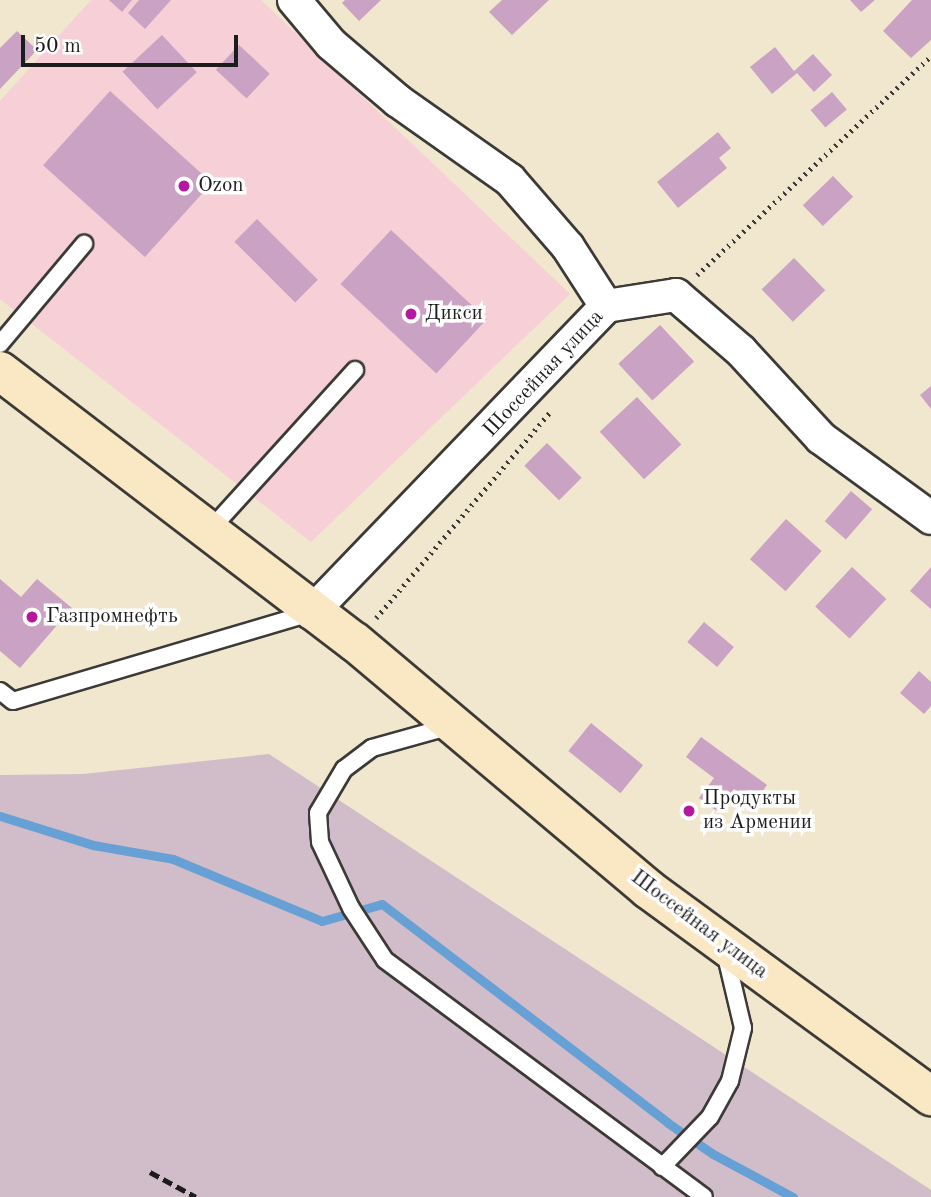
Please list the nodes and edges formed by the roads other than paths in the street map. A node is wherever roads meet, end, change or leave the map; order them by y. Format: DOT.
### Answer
graph roads {
  1 [pos="294,0"];
  2 [pos="84,244"];
  3 [pos="606,306"];
  4 [pos="0,344"];
  5 [pos="355,370"];
  6 [pos="0,371"];
  7 [pos="931,518"];
  8 [pos="210,530"];
  9 [pos="311,613"];
  10 [pos="0,691"];
  11 [pos="453,725"];
  12 [pos="723,944"];
  13 [pos="931,1096"];
  14 [pos="662,1167"];
  15 [pos="704,1197"];
  1 -- 3 [label="street"];
  2 -- 4 [label="lane"];
  3 -- 7 [label="street, Шоссейная улица"];
  3 -- 9 [label="street, Шоссейная улица"];
  5 -- 8 [label="lane"];
  6 -- 8 [label="street, Шоссейная улица"];
  8 -- 9 [label="street, Шоссейная улица"];
  9 -- 10 [label="lane"];
  9 -- 11 [label="street, Шоссейная улица"];
  11 -- 12 [label="street, Шоссейная улица"];
  11 -- 14 [label="lane"];
  12 -- 13 [label="street, Шоссейная улица"];
  12 -- 14 [label="lane"];
  14 -- 15 [label="lane"];
}
